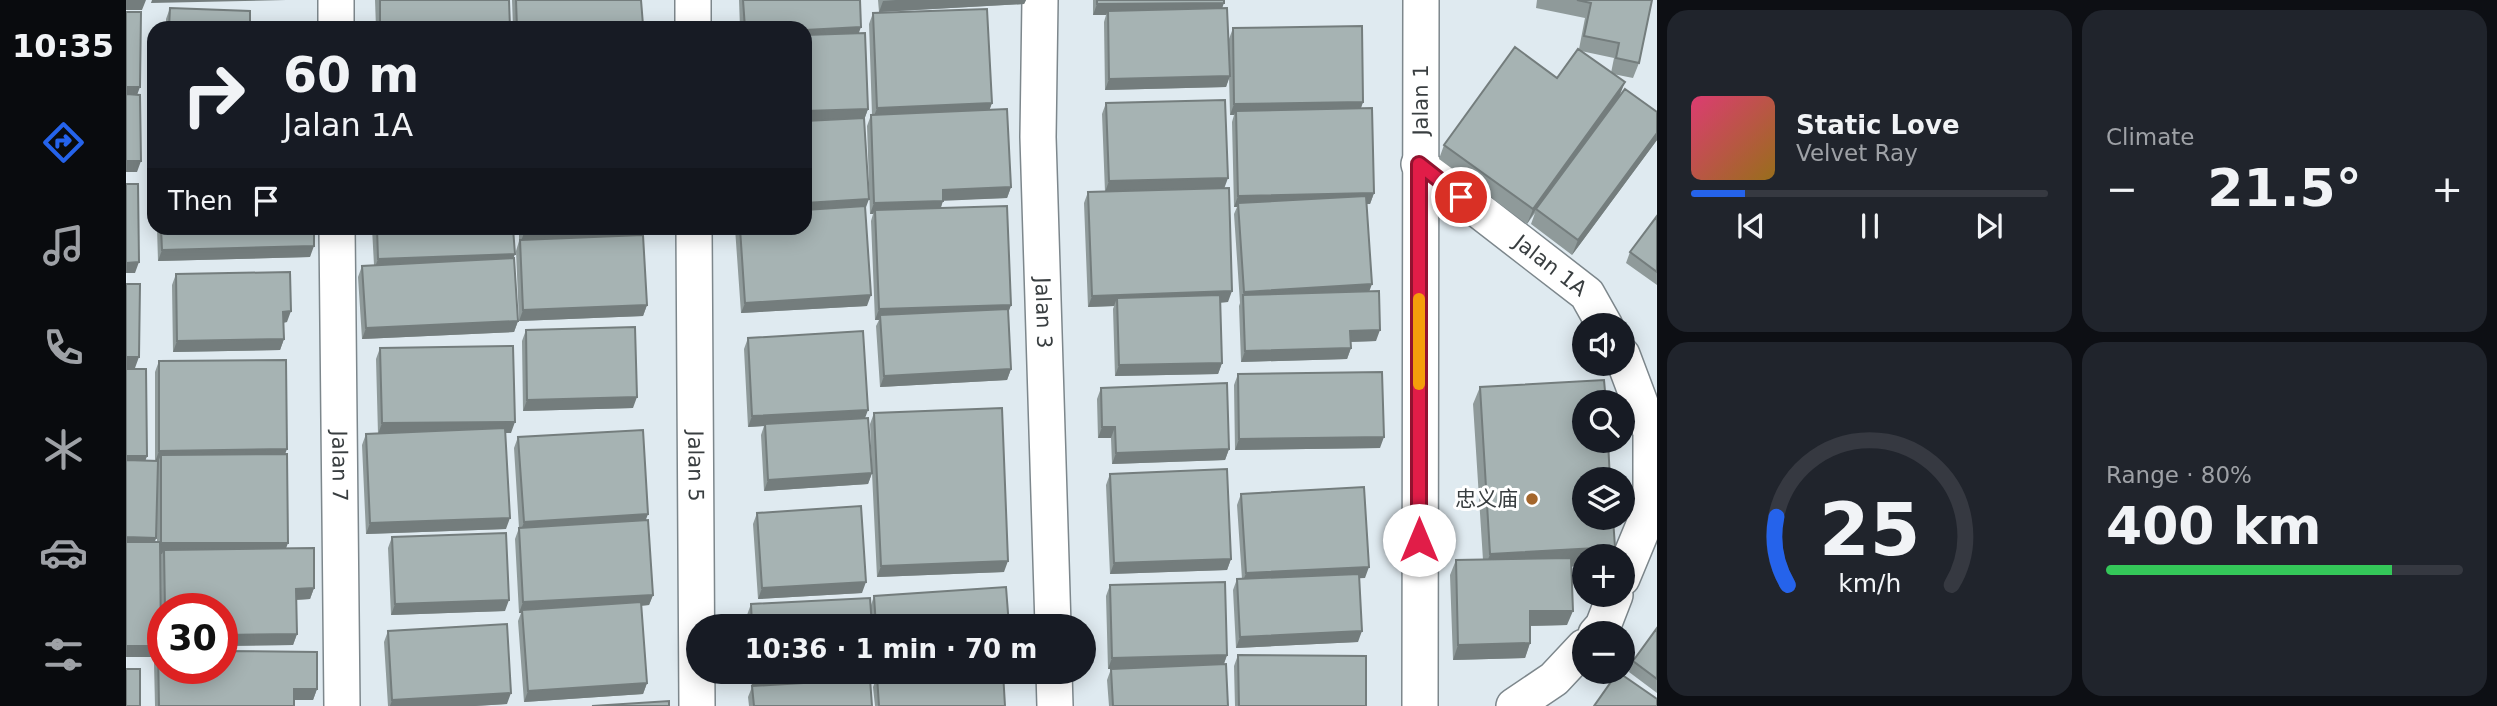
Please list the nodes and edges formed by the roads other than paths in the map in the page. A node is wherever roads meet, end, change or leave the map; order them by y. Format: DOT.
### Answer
graph roads {
  1 [pos="335,0"];
  2 [pos="693,0"];
  3 [pos="1040,0"];
  4 [pos="1421,0"];
  5 [pos="336,21"];
  6 [pos="693,21"];
  7 [pos="1419,164"];
  8 [pos="337,235"];
  9 [pos="694,235"];
  10 [pos="1598,313"];
  11 [pos="1630,376"];
  12 [pos="1635,547"];
  13 [pos="1053,614"];
  14 [pos="1572,660"];
  15 [pos="1054,684"];
  16 [pos="342,706"];
  17 [pos="696,706"];
  18 [pos="1055,706"];
  19 [pos="1420,706"];
  20 [pos="1514,706"];
  1 -- 5 [label="street"];
  2 -- 6 [label="street"];
  3 -- 13 [label="street, Jalan 3"];
  4 -- 7 [label="street, Jalan 1"];
  7 -- 10 [label="street, Jalan 1A"];
  7 -- 19 [label="street, Jalan 1"];
  8 -- 16 [label="street, Jalan 7"];
  9 -- 17 [label="street, Jalan 5"];
  11 -- 12 [label="street"];
  14 -- 20 [label="street"];
  15 -- 18 [label="street"];
}
